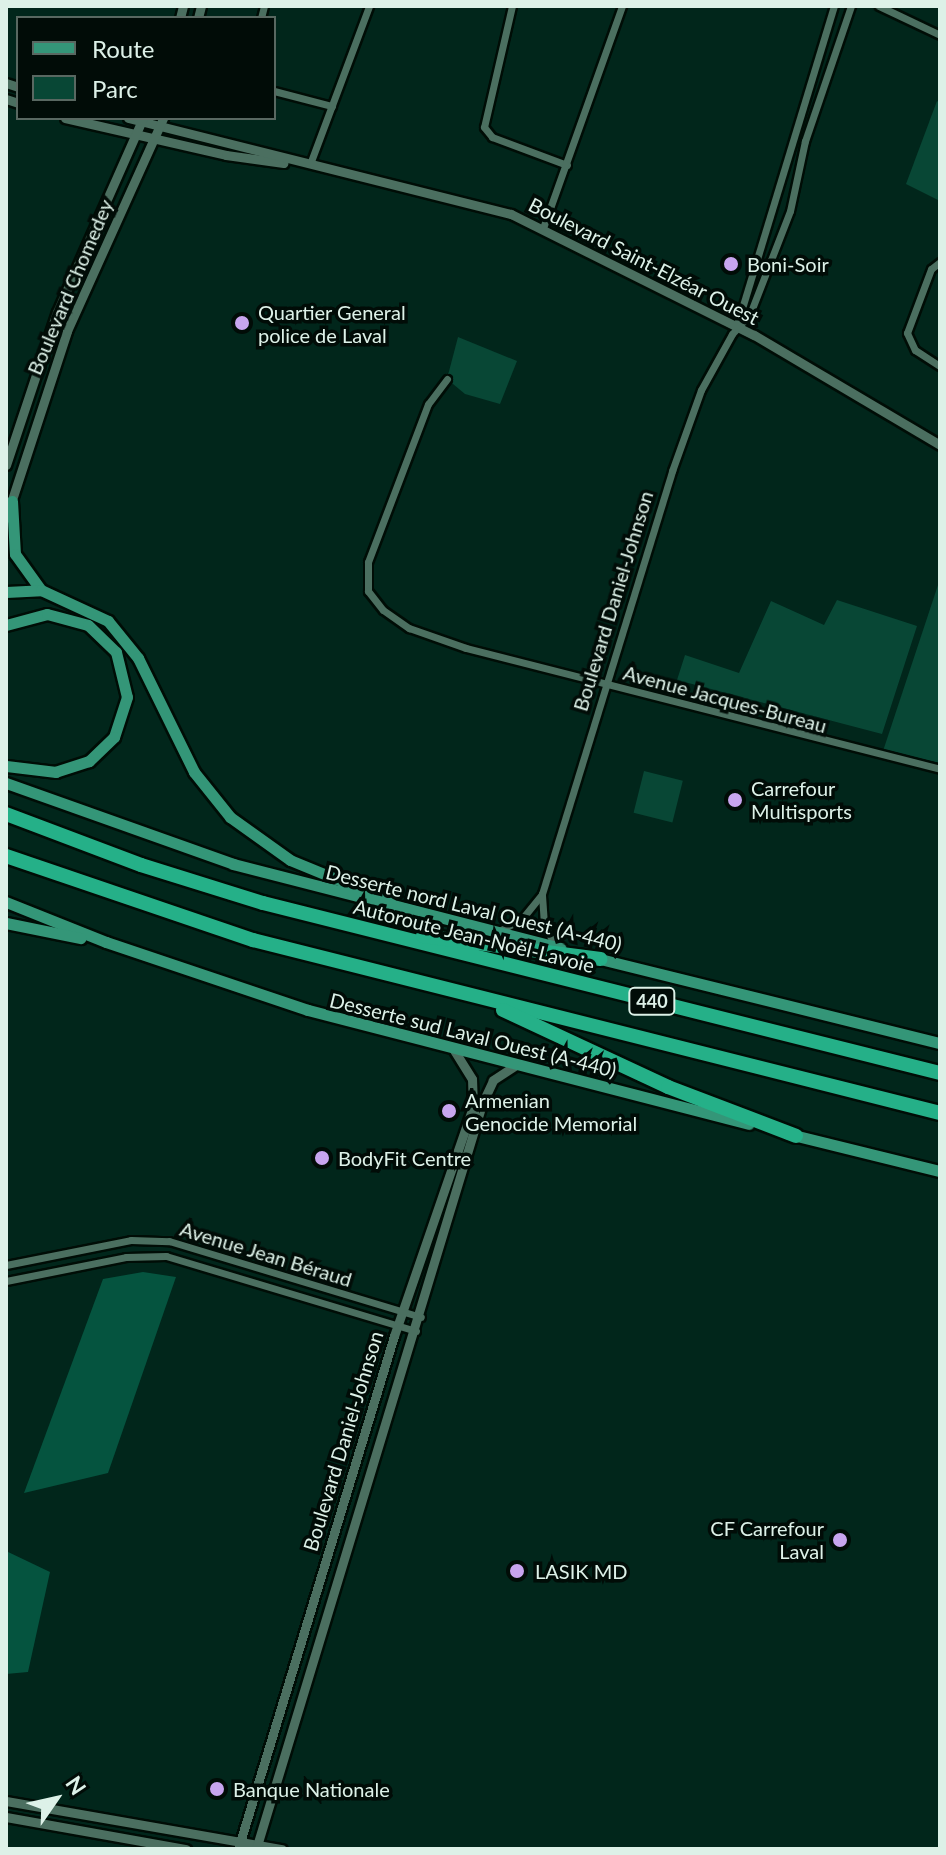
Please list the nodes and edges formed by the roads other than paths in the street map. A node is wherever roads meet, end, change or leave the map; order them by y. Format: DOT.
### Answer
graph roads {
  1 [pos="369,6"];
  2 [pos="512,6"];
  3 [pos="622,6"];
  4 [pos="834,6"];
  5 [pos="851,6"];
  6 [pos="879,6"];
  7 [pos="940,35"];
  8 [pos="276,92"];
  9 [pos="332,106"];
  10 [pos="73,120"];
  11 [pos="142,120"];
  12 [pos="161,123"];
  13 [pos="136,136"];
  14 [pos="154,139"];
  15 [pos="310,164"];
  16 [pos="567,165"];
  17 [pos="543,228"];
  18 [pos="940,262"];
  19 [pos="736,327"];
  20 [pos="940,366"];
  21 [pos="447,379"];
  22 [pos="940,445"];
  23 [pos="6,465"];
  24 [pos="12,501"];
  25 [pos="6,518"];
  26 [pos="41,590"];
  27 [pos="6,592"];
  28 [pos="6,625"];
  29 [pos="606,685"];
  30 [pos="6,766"];
  31 [pos="940,769"];
  32 [pos="6,783"];
  33 [pos="6,814"];
  34 [pos="6,856"];
  35 [pos="542,894"];
  36 [pos="6,902"];
  37 [pos="390,902"];
  38 [pos="6,923"];
  39 [pos="363,929"];
  40 [pos="497,932"];
  41 [pos="106,942"];
  42 [pos="556,947"];
  43 [pos="601,959"];
  44 [pos="472,996"];
  45 [pos="940,1043"];
  46 [pos="454,1050"];
  47 [pos="516,1065"];
  48 [pos="940,1073"];
  49 [pos="940,1113"];
  50 [pos="796,1136"];
  51 [pos="940,1171"];
  52 [pos="6,1265"];
  53 [pos="6,1281"];
  54 [pos="404,1312"];
  55 [pos="421,1317"];
  56 [pos="398,1326"];
  57 [pos="416,1331"];
  58 [pos="6,1801"];
  59 [pos="6,1817"];
  60 [pos="239,1846"];
  61 [pos="257,1847"];
  62 [pos="186,1849"];
  63 [pos="282,1849"];
  1 -- 9 [label="street"];
  2 -- 16 [label="street"];
  3 -- 16 [label="street"];
  4 -- 19 [label="street, Boulevard Daniel-Johnson"];
  5 -- 19 [label="street, Boulevard Daniel-Johnson"];
  6 -- 7 [label="street"];
  8 -- 9 [label="street"];
  9 -- 15 [label="street"];
  10 -- 13 [label="street, Boulevard Saint-Elzéar Ouest"];
  11 -- 12 [label="street, Boulevard Saint-Elzéar Ouest"];
  11 -- 13 [label="street, Boulevard Chomedey"];
  12 -- 14 [label="street, Boulevard Chomedey"];
  12 -- 15 [label="street, Boulevard Saint-Elzéar Ouest"];
  13 -- 14 [label="street, Boulevard Saint-Elzéar Ouest"];
  13 -- 23 [label="street, Boulevard Chomedey"];
  14 -- 15 [label="street, Boulevard Saint-Elzéar Ouest"];
  14 -- 24 [label="street, Boulevard Chomedey"];
  15 -- 17 [label="street, Boulevard Saint-Elzéar Ouest"];
  16 -- 17 [label="street"];
  17 -- 19 [label="street, Boulevard Saint-Elzéar Ouest"];
  18 -- 20 [label="street"];
  19 -- 22 [label="street, Boulevard Saint-Elzéar Ouest"];
  19 -- 29 [label="street, Boulevard Daniel-Johnson"];
  21 -- 29 [label="street, Avenue Jacques-Bureau"];
  24 -- 25 [label="street, Boulevard Chomedey"];
  24 -- 26 [label="main road"];
  26 -- 27 [label="main road"];
  26 -- 37 [label="main road"];
  28 -- 30 [label="main road"];
  29 -- 31 [label="street, Avenue Jacques-Bureau"];
  29 -- 35 [label="street, Boulevard Daniel-Johnson"];
  32 -- 37 [label="main road, Desserte nord Laval Ouest (A-440)"];
  33 -- 39 [label="highway, Autoroute Jean-Noël-Lavoie / 440"];
  34 -- 44 [label="highway, 440"];
  35 -- 40 [label="street, Boulevard Daniel-Johnson"];
  35 -- 42 [label="street, Boulevard Daniel-Johnson"];
  36 -- 41 [label="main road, Desserte sud Laval Ouest (A-440)"];
  37 -- 40 [label="main road, Desserte nord Laval Ouest (A-440)"];
  38 -- 41 [label="main road"];
  39 -- 43 [label="highway"];
  39 -- 48 [label="highway, Autoroute Jean-Noël-Lavoie / 440"];
  40 -- 42 [label="main road, Desserte nord Laval Ouest (A-440)"];
  41 -- 46 [label="main road, Desserte sud Laval Ouest (A-440)"];
  42 -- 43 [label="main road, Desserte nord Laval Ouest (A-440)"];
  43 -- 45 [label="main road, Desserte nord Laval Ouest (A-440)"];
  44 -- 49 [label="highway, 440"];
  44 -- 50 [label="highway"];
  46 -- 47 [label="main road, Desserte sud Laval Ouest (A-440)"];
  46 -- 54 [label="street, Boulevard Daniel-Johnson"];
  47 -- 50 [label="main road, Desserte sud Laval Ouest (A-440)"];
  47 -- 55 [label="street, Boulevard Daniel-Johnson"];
  50 -- 51 [label="main road, Desserte sud Laval Ouest (A-440)"];
  52 -- 54 [label="street, Avenue Jean Béraud"];
  53 -- 56 [label="street, Avenue Jean Béraud"];
  54 -- 55 [label="street, Avenue Jean Béraud"];
  54 -- 56 [label="street, Boulevard Daniel-Johnson"];
  55 -- 57 [label="street, Boulevard Daniel-Johnson"];
  56 -- 57 [label="street, Avenue Jean Béraud"];
  56 -- 60 [label="street, Boulevard Daniel-Johnson"];
  57 -- 61 [label="street, Boulevard Daniel-Johnson"];
  58 -- 60 [label="street"];
  59 -- 62 [label="street"];
  60 -- 61 [label="street"];
  61 -- 63 [label="street"];
}
